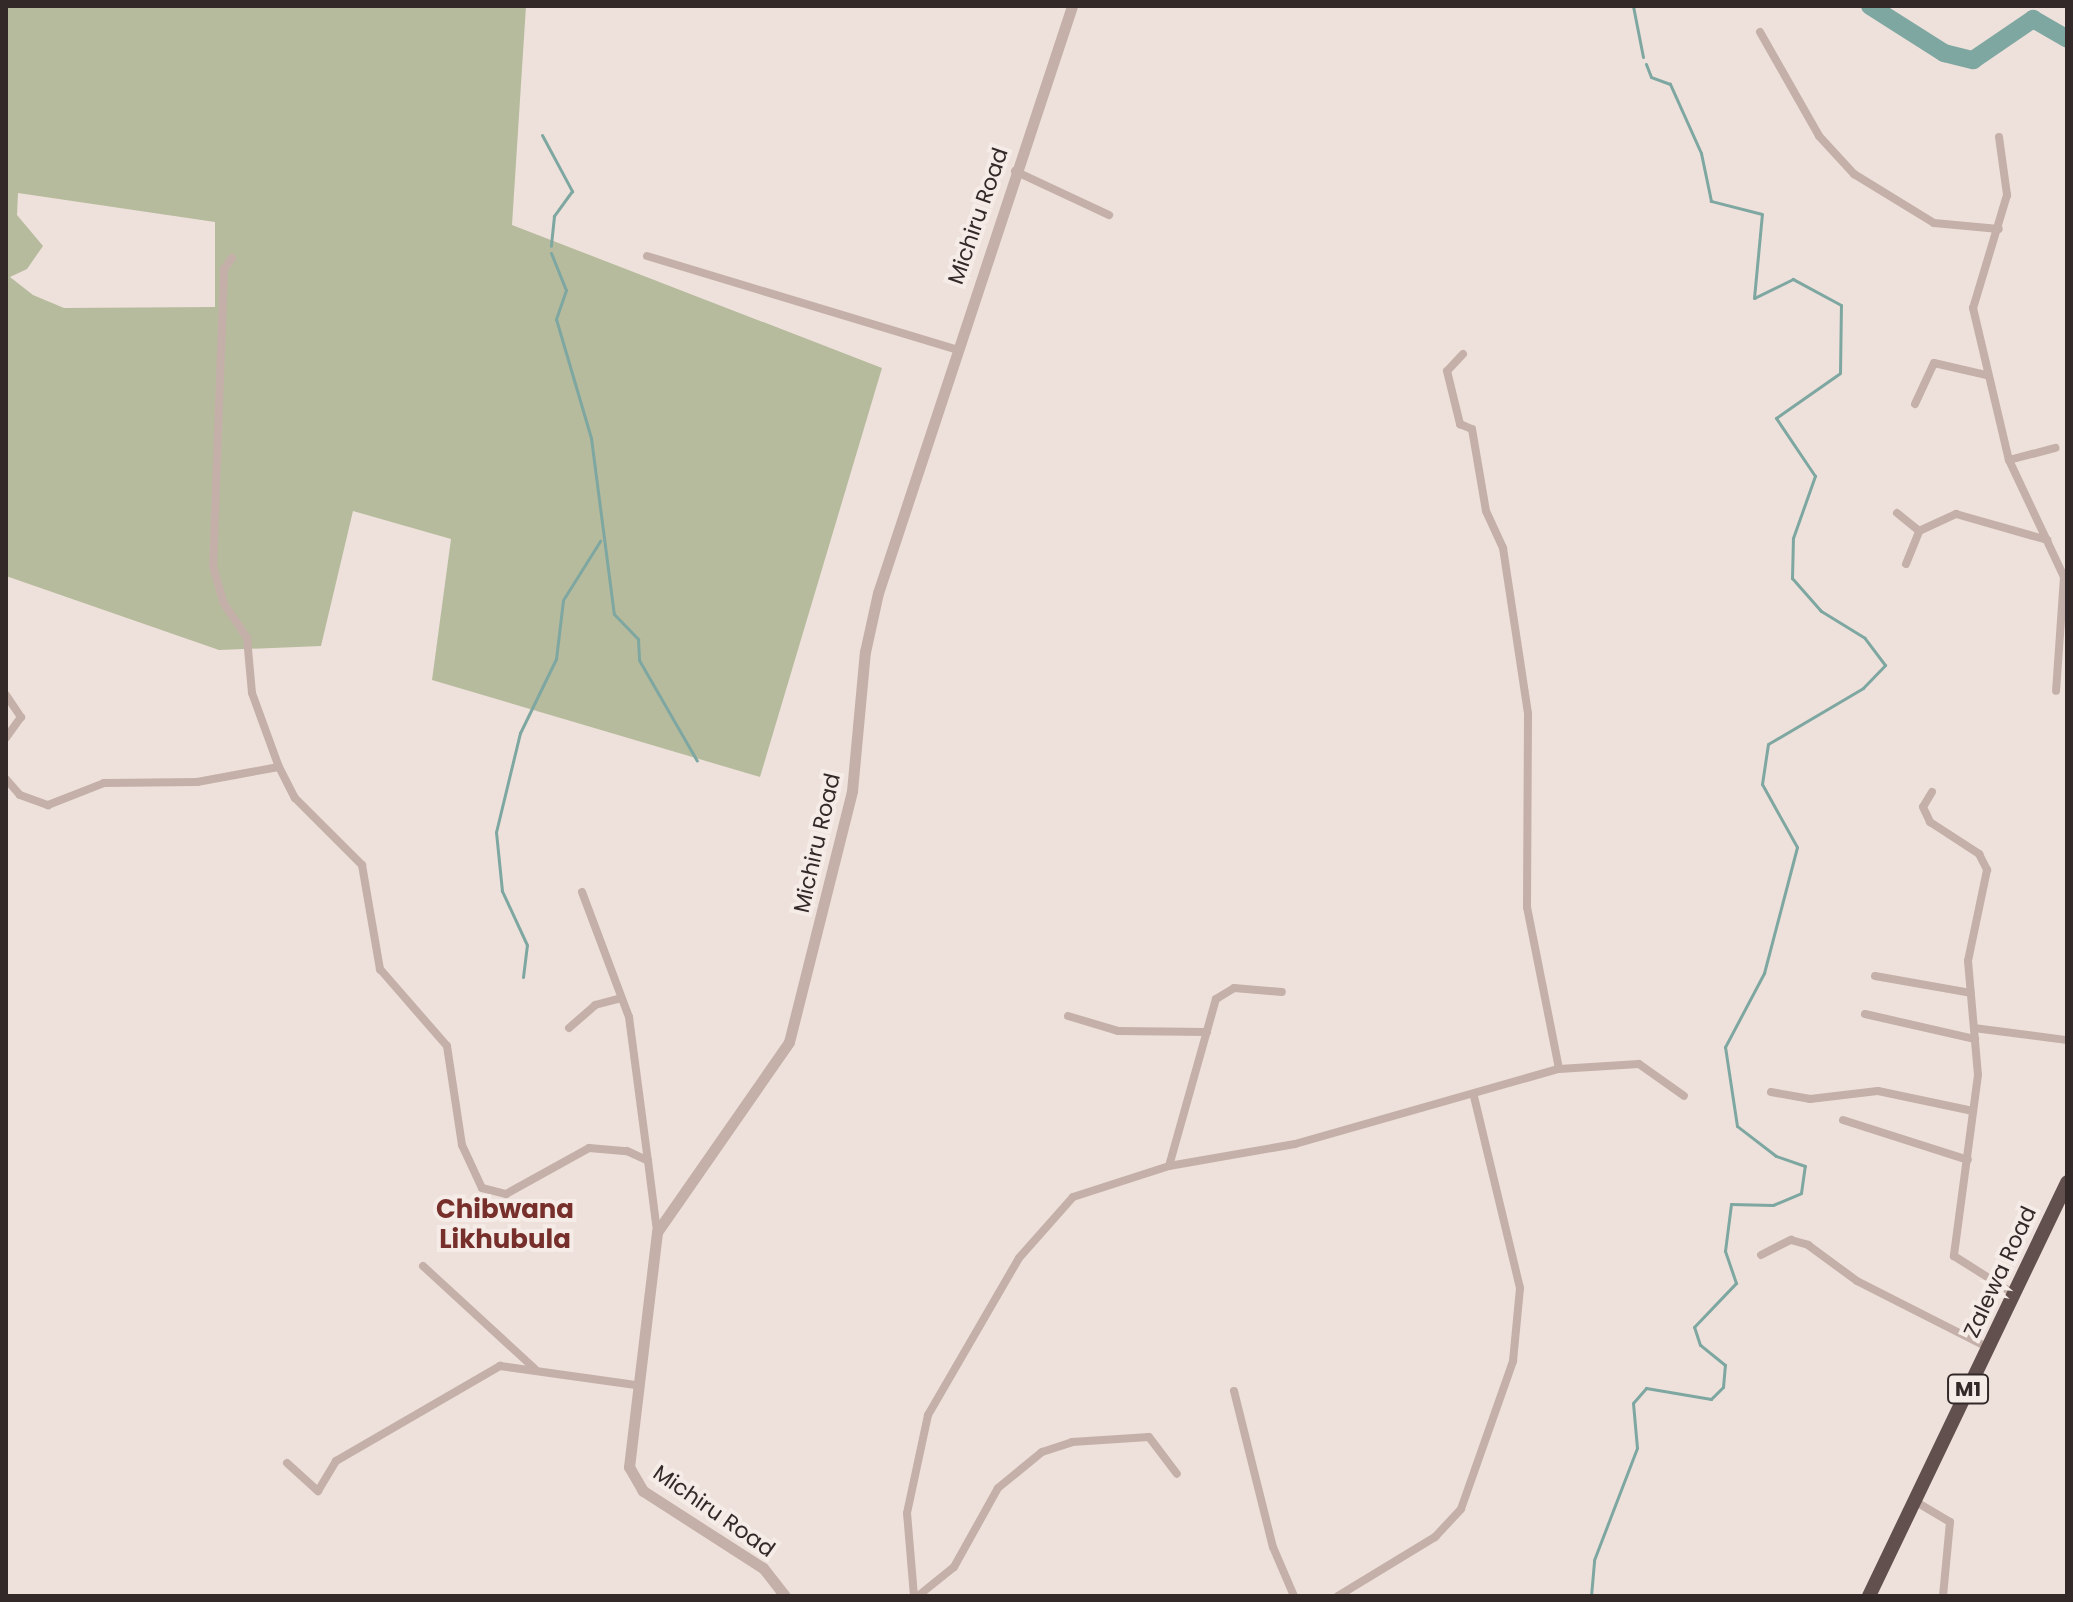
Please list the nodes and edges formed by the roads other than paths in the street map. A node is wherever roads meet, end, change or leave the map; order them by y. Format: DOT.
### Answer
graph roads {
  1 [pos="1072,6"];
  2 [pos="1760,32"];
  3 [pos="1999,137"];
  4 [pos="1014,171"];
  5 [pos="1109,215"];
  6 [pos="1999,229"];
  7 [pos="647,256"];
  8 [pos="232,258"];
  9 [pos="955,349"];
  10 [pos="1463,354"];
  11 [pos="1986,375"];
  12 [pos="1915,404"];
  13 [pos="2055,448"];
  14 [pos="2009,460"];
  15 [pos="1897,513"];
  16 [pos="1919,531"];
  17 [pos="2047,540"];
  18 [pos="2062,558"];
  19 [pos="1906,564"];
  20 [pos="2056,691"];
  21 [pos="6,695"];
  22 [pos="6,738"];
  23 [pos="279,767"];
  24 [pos="6,779"];
  25 [pos="1932,792"];
  26 [pos="582,892"];
  27 [pos="1875,976"];
  28 [pos="1282,992"];
  29 [pos="1971,993"];
  30 [pos="618,999"];
  31 [pos="1865,1014"];
  32 [pos="1068,1016"];
  33 [pos="569,1028"];
  34 [pos="1974,1028"];
  35 [pos="1207,1032"];
  36 [pos="1975,1039"];
  37 [pos="2067,1040"];
  38 [pos="1559,1069"];
  39 [pos="1771,1092"];
  40 [pos="1474,1096"];
  41 [pos="1684,1096"];
  42 [pos="1973,1111"];
  43 [pos="1843,1120"];
  44 [pos="1968,1160"];
  45 [pos="648,1161"];
  46 [pos="1169,1166"];
  47 [pos="2067,1182"];
  48 [pos="657,1232"];
  49 [pos="1761,1255"];
  50 [pos="423,1266"];
  51 [pos="2014,1294"];
  52 [pos="1989,1348"];
  53 [pos="535,1369"];
  54 [pos="636,1385"];
  55 [pos="1234,1391"];
  56 [pos="287,1463"];
  57 [pos="1177,1474"];
  58 [pos="1913,1500"];
  59 [pos="785,1596"];
  60 [pos="916,1596"];
  61 [pos="1294,1596"];
  62 [pos="1338,1596"];
  63 [pos="1869,1596"];
  64 [pos="1943,1596"];
  1 -- 4 [label="street, Michiru Road"];
  2 -- 6 [label="street"];
  3 -- 6 [label="street"];
  4 -- 5 [label="street"];
  4 -- 9 [label="street, Michiru Road"];
  6 -- 11 [label="street"];
  7 -- 9 [label="street"];
  8 -- 23 [label="street"];
  9 -- 48 [label="street, Michiru Road"];
  10 -- 38 [label="street"];
  11 -- 12 [label="street"];
  11 -- 14 [label="street"];
  13 -- 14 [label="street"];
  14 -- 17 [label="street"];
  15 -- 16 [label="street"];
  16 -- 17 [label="street"];
  16 -- 19 [label="street"];
  17 -- 18 [label="street"];
  18 -- 20 [label="street"];
  21 -- 22 [label="street"];
  23 -- 24 [label="street"];
  23 -- 45 [label="street"];
  25 -- 29 [label="street"];
  26 -- 30 [label="street"];
  27 -- 29 [label="street"];
  28 -- 35 [label="street"];
  29 -- 34 [label="street"];
  30 -- 33 [label="street"];
  30 -- 45 [label="street"];
  31 -- 36 [label="street"];
  32 -- 35 [label="street"];
  34 -- 36 [label="street"];
  34 -- 37 [label="street"];
  35 -- 46 [label="street"];
  36 -- 42 [label="street"];
  38 -- 40 [label="street"];
  38 -- 41 [label="street"];
  39 -- 42 [label="street"];
  40 -- 46 [label="street"];
  40 -- 62 [label="street"];
  42 -- 44 [label="street"];
  43 -- 44 [label="street"];
  44 -- 51 [label="street"];
  45 -- 48 [label="street"];
  46 -- 60 [label="street"];
  47 -- 51 [label="highway, Zalewa Road / M1"];
  48 -- 54 [label="street, Michiru Road"];
  49 -- 52 [label="street"];
  50 -- 53 [label="street"];
  51 -- 52 [label="highway, Zalewa Road / M1"];
  52 -- 58 [label="highway, Zalewa Road / M1"];
  53 -- 54 [label="street"];
  53 -- 56 [label="street"];
  54 -- 59 [label="street, Michiru Road"];
  55 -- 61 [label="street"];
  57 -- 60 [label="street"];
  58 -- 63 [label="highway, Zalewa Road / M1"];
  58 -- 64 [label="street"];
}
